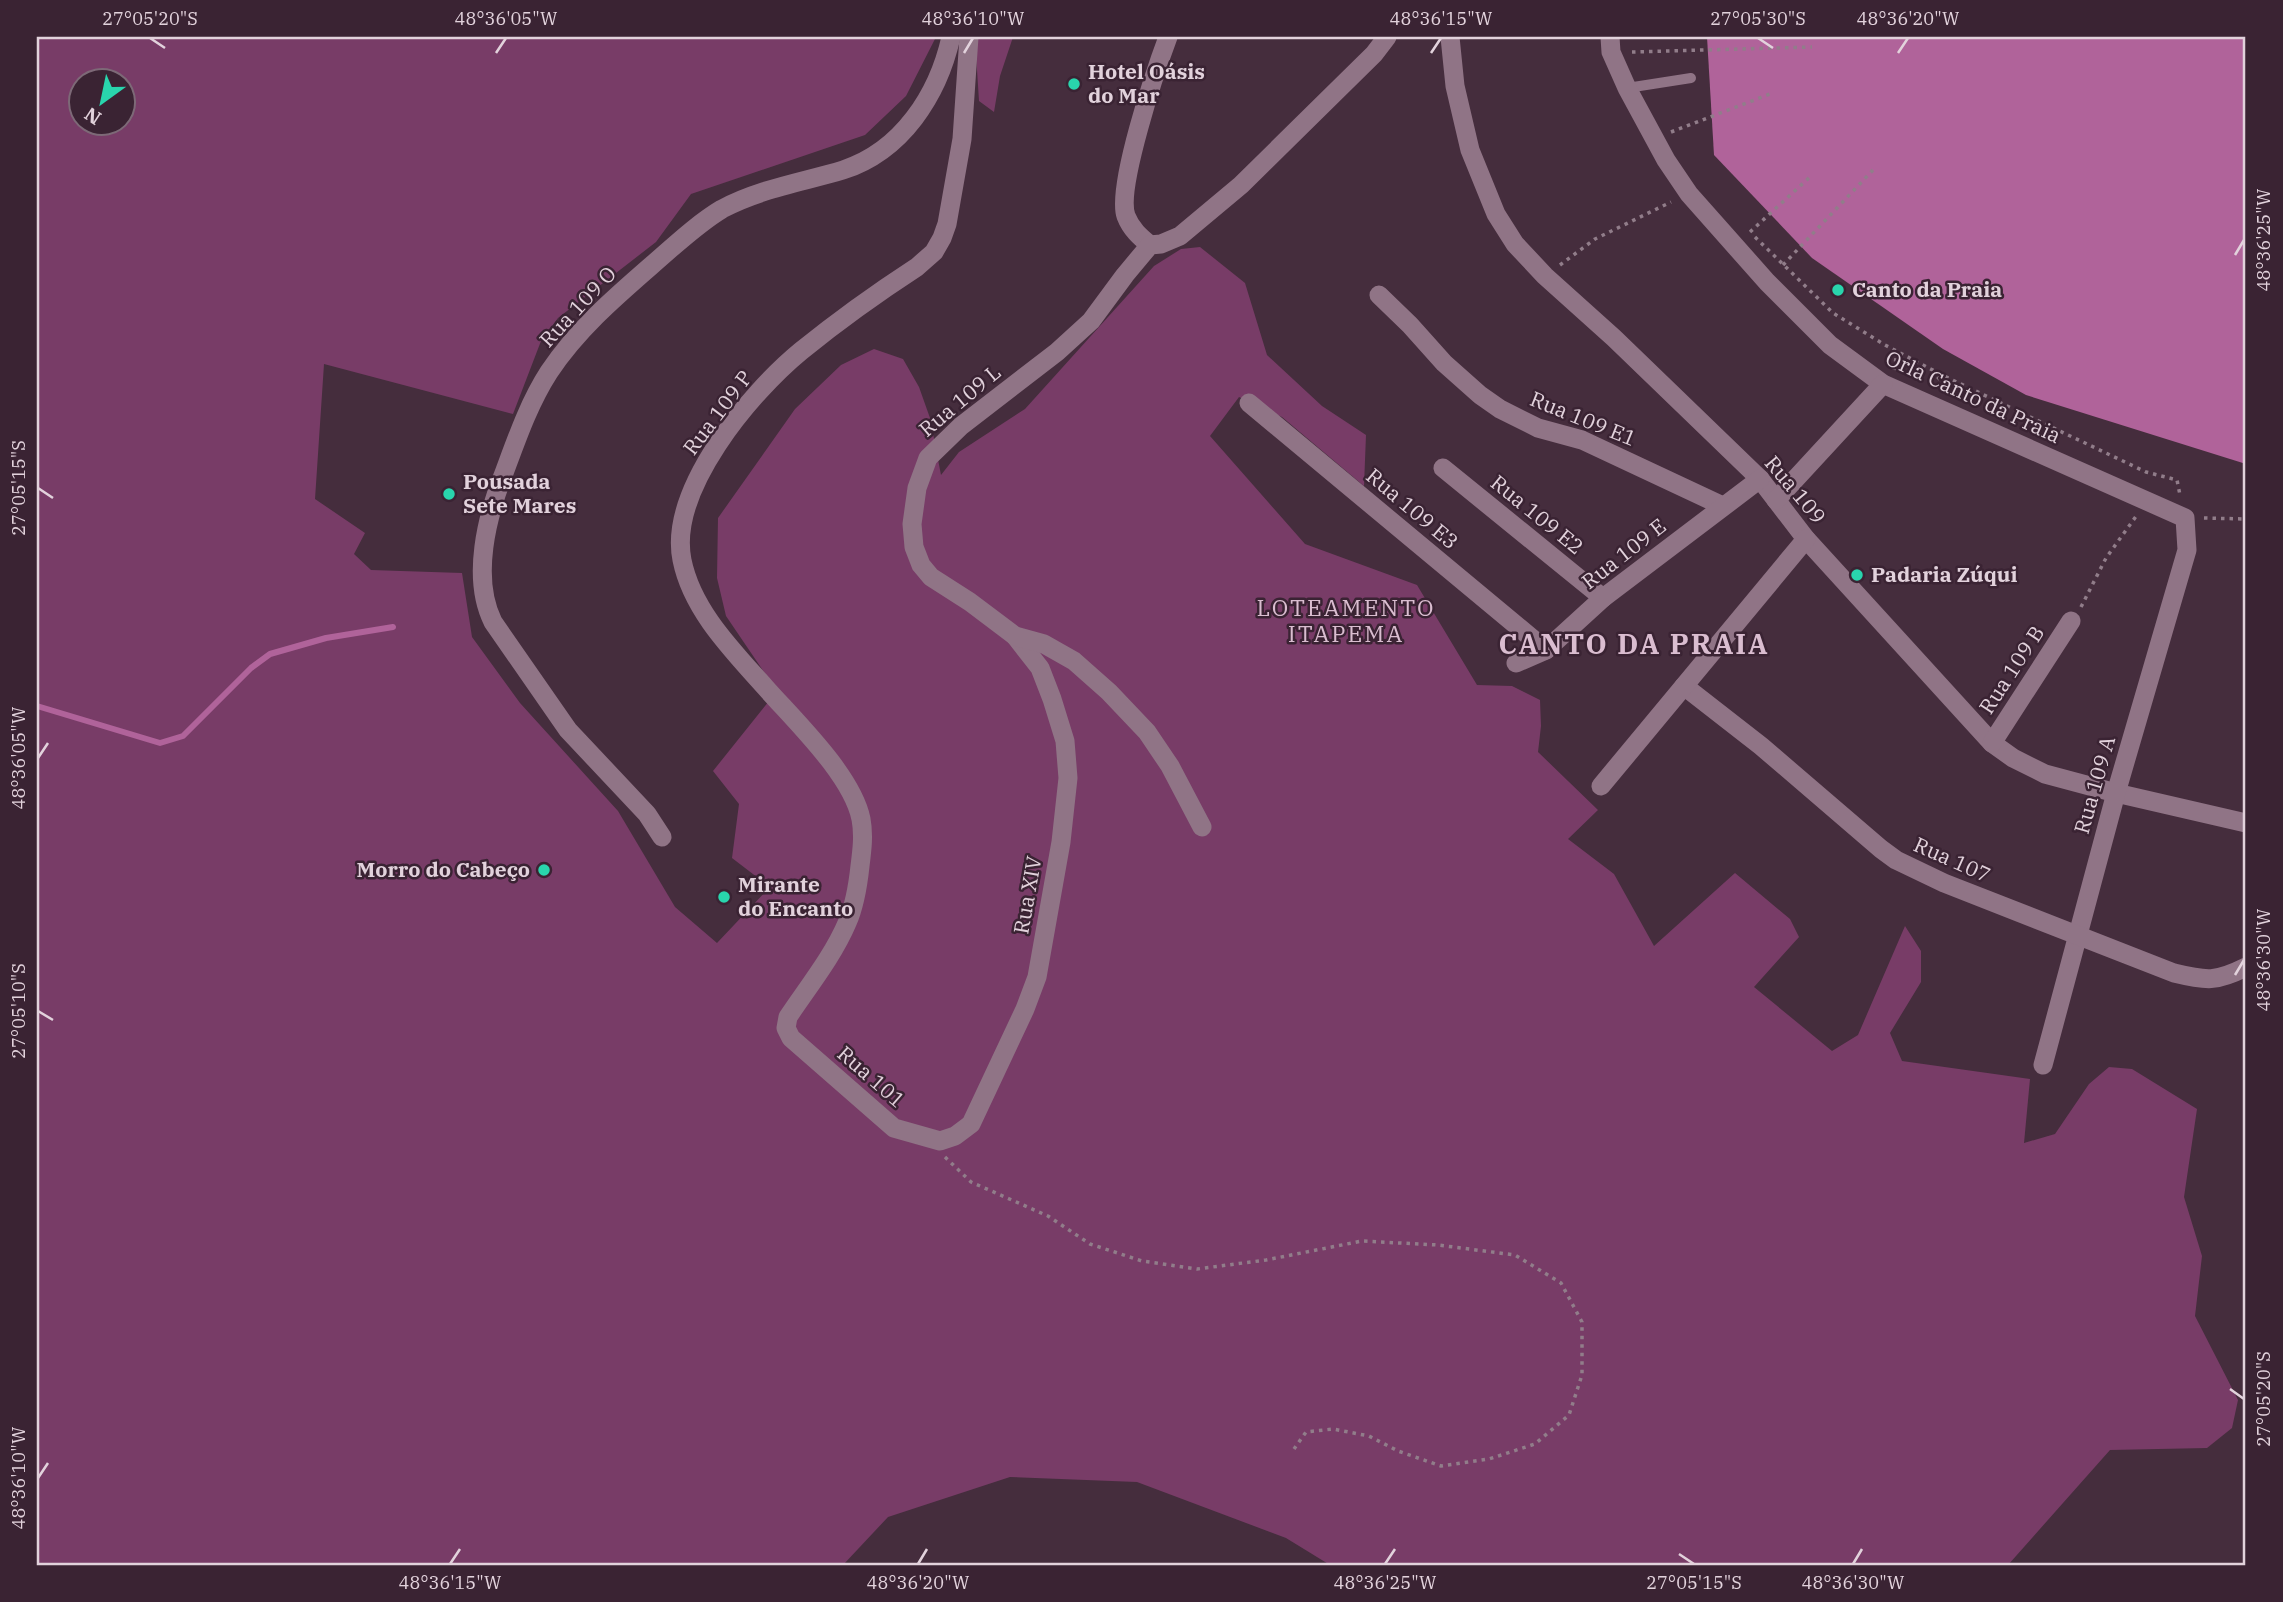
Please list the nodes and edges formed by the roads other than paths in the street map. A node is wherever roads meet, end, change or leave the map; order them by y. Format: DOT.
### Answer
graph roads {
  1 [pos="951,37"];
  2 [pos="969,37"];
  3 [pos="1168,37"];
  4 [pos="1387,37"];
  5 [pos="1450,37"];
  6 [pos="1610,44"];
  7 [pos="1691,78"];
  8 [pos="1627,88"];
  9 [pos="1150,245"];
  10 [pos="1379,295"];
  11 [pos="1882,384"];
  12 [pos="1249,403"];
  13 [pos="1443,468"];
  14 [pos="1760,480"];
  15 [pos="1776,500"];
  16 [pos="1723,506"];
  17 [pos="2185,518"];
  18 [pos="1806,539"];
  19 [pos="1603,598"];
  20 [pos="2071,621"];
  21 [pos="1015,636"];
  22 [pos="1546,650"];
  23 [pos="1516,663"];
  24 [pos="1684,687"];
  25 [pos="1992,743"];
  26 [pos="1601,786"];
  27 [pos="2116,793"];
  28 [pos="2246,823"];
  29 [pos="1202,827"];
  30 [pos="662,836"];
  31 [pos="2078,936"];
  32 [pos="2246,967"];
  33 [pos="786,1028"];
  34 [pos="2043,1065"];
  35 [pos="940,1141"];
  1 -- 30 [label="street, Rua 109 O"];
  2 -- 33 [label="street, Rua 109 P"];
  3 -- 9 [label="street"];
  4 -- 9 [label="street"];
  5 -- 14 [label="street, Rua 109"];
  6 -- 8 [label="street, Orla Canto da Praia"];
  7 -- 8 [label="lane"];
  8 -- 11 [label="street, Orla Canto da Praia"];
  9 -- 21 [label="street, Rua 109 L"];
  10 -- 16 [label="street, Rua 109 E1"];
  11 -- 15 [label="street"];
  11 -- 17 [label="street, Orla Canto da Praia"];
  12 -- 22 [label="street, Rua 109 E3"];
  13 -- 19 [label="street, Rua 109 E2"];
  14 -- 15 [label="street, Rua 109"];
  14 -- 16 [label="street, Rua 109 E"];
  15 -- 18 [label="street, Rua 109"];
  16 -- 19 [label="street, Rua 109 E"];
  17 -- 27 [label="street, Rua 109 A"];
  18 -- 24 [label="street"];
  18 -- 25 [label="street, Rua 109"];
  19 -- 22 [label="street, Rua 109 E"];
  20 -- 25 [label="street, Rua 109 B"];
  21 -- 29 [label="street, Rua 109 L"];
  21 -- 35 [label="street, Rua XIV"];
  22 -- 23 [label="street, Rua 109 E"];
  24 -- 26 [label="street"];
  24 -- 31 [label="street, Rua 107"];
  25 -- 27 [label="street, Rua 109"];
  27 -- 28 [label="street, Rua 109"];
  27 -- 31 [label="street, Rua 109 A"];
  31 -- 32 [label="street, Rua 107"];
  31 -- 34 [label="street, Rua 109 A"];
  33 -- 35 [label="street, Rua 101"];
}
